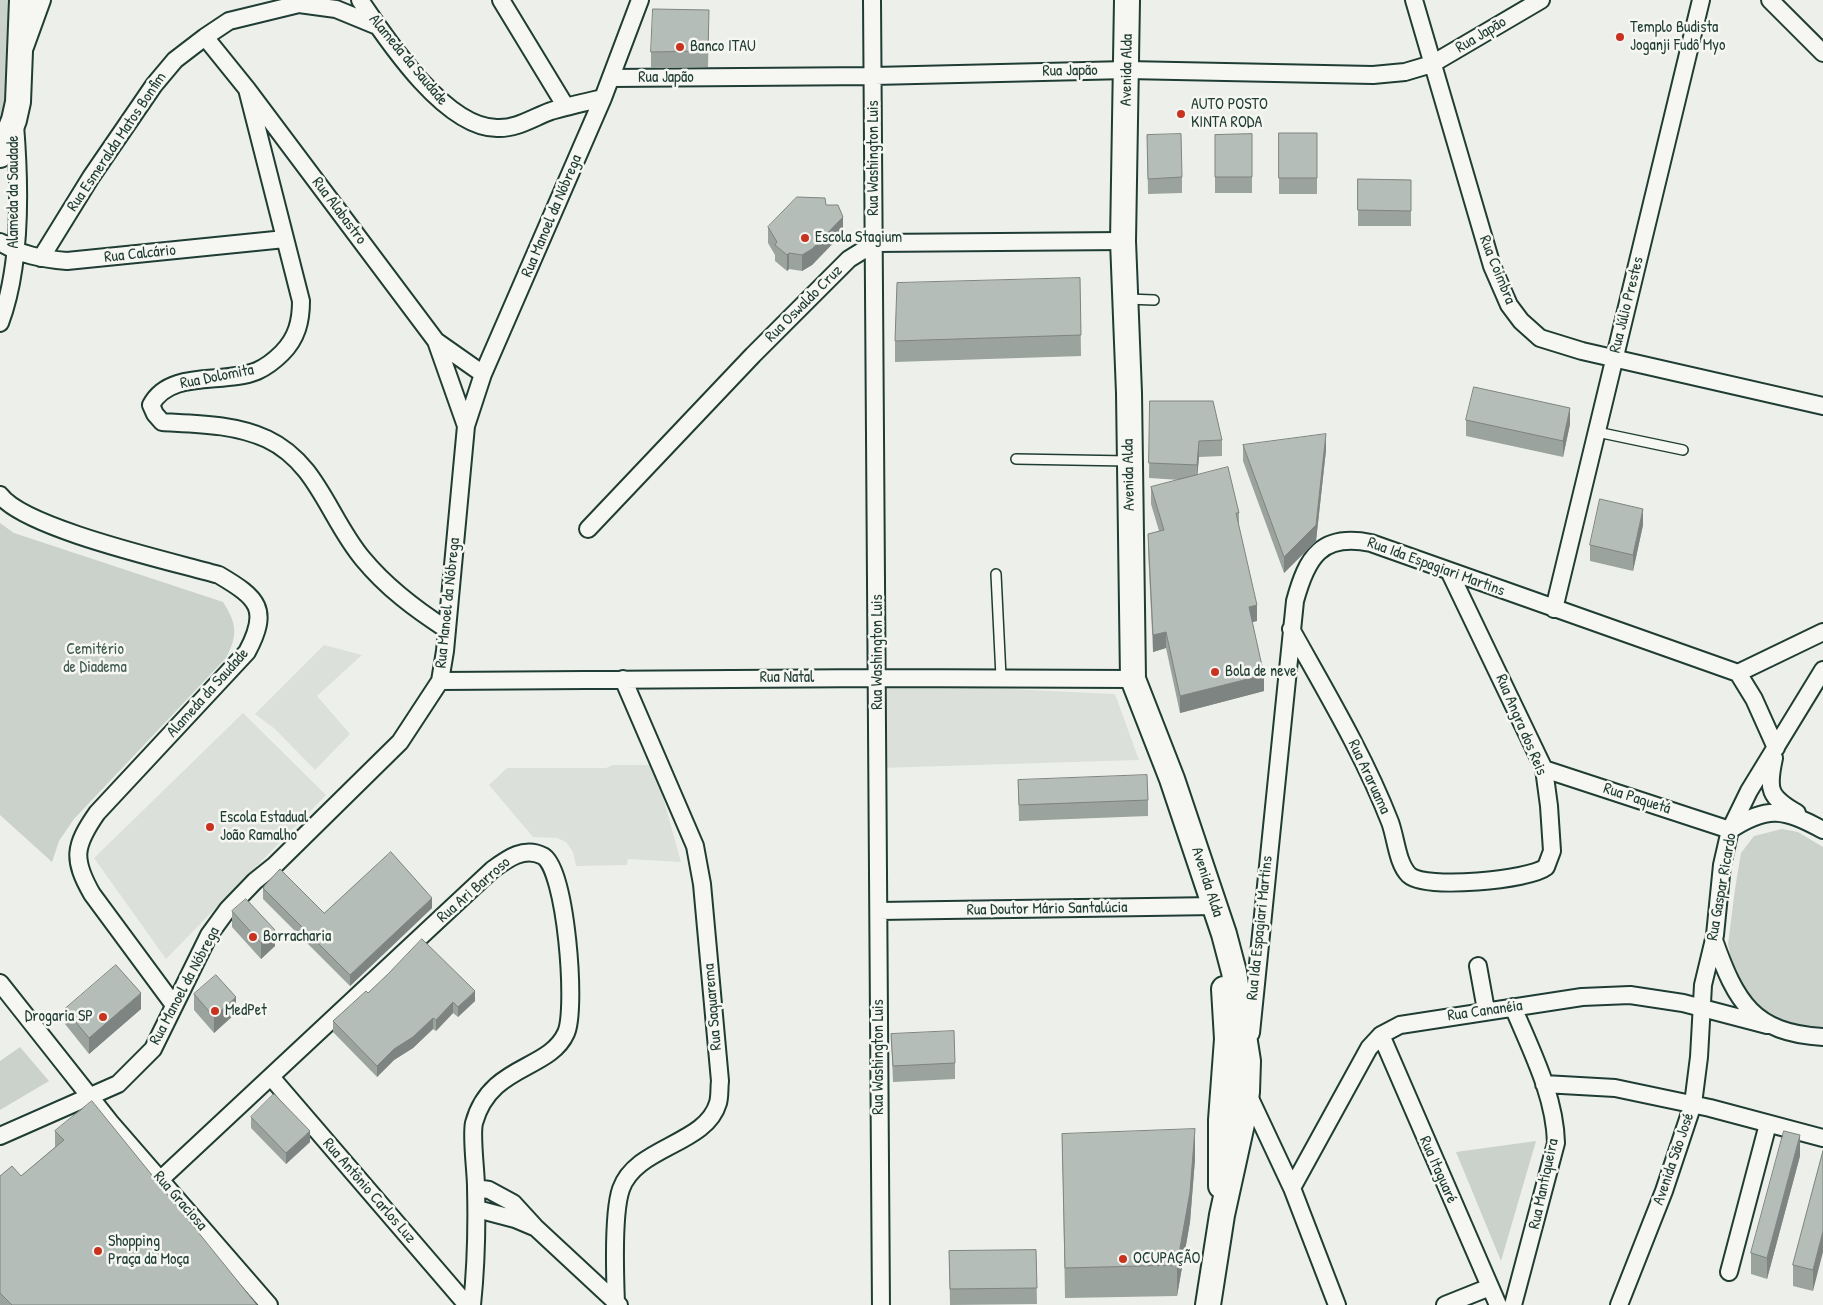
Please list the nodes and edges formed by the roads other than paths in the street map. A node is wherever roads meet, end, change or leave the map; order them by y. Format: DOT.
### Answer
graph roads {
  1 [pos="22,0"];
  2 [pos="42,0"];
  3 [pos="360,0"];
  4 [pos="501,0"];
  5 [pos="640,0"];
  6 [pos="872,0"];
  7 [pos="1127,0"];
  8 [pos="1414,0"];
  9 [pos="1541,0"];
  10 [pos="1701,0"];
  11 [pos="1770,0"];
  12 [pos="375,24"];
  13 [pos="205,37"];
  14 [pos="1823,53"];
  15 [pos="21,56"];
  16 [pos="1432,64"];
  17 [pos="1127,70"];
  18 [pos="874,76"];
  19 [pos="611,78"];
  20 [pos="247,89"];
  21 [pos="603,98"];
  22 [pos="566,107"];
  23 [pos="14,120"];
  24 [pos="0,155"];
  25 [pos="285,239"];
  26 [pos="1123,241"];
  27 [pos="0,242"];
  28 [pos="875,243"];
  29 [pos="14,252"];
  30 [pos="40,258"];
  31 [pos="1125,299"];
  32 [pos="1154,300"];
  33 [pos="0,323"];
  34 [pos="436,342"];
  35 [pos="1614,358"];
  36 [pos="483,374"];
  37 [pos="1823,406"];
  38 [pos="466,426"];
  39 [pos="1597,432"];
  40 [pos="1683,450"];
  41 [pos="1016,459"];
  42 [pos="1128,461"];
  43 [pos="0,495"];
  44 [pos="588,529"];
  45 [pos="1450,572"];
  46 [pos="996,574"];
  47 [pos="1554,609"];
  48 [pos="446,629"];
  49 [pos="1291,629"];
  50 [pos="1823,632"];
  51 [pos="1823,670"];
  52 [pos="1738,673"];
  53 [pos="1001,677"];
  54 [pos="623,678"];
  55 [pos="878,678"];
  56 [pos="1133,679"];
  57 [pos="440,681"];
  58 [pos="1776,748"];
  59 [pos="1544,769"];
  60 [pos="1806,821"];
  61 [pos="1730,830"];
  62 [pos="1823,830"];
  63 [pos="1469,882"];
  64 [pos="1215,906"];
  65 [pos="878,911"];
  66 [pos="1224,934"];
  67 [pos="1714,940"];
  68 [pos="1478,966"];
  69 [pos="0,983"];
  70 [pos="174,1005"];
  71 [pos="1513,1007"];
  72 [pos="1701,1007"];
  73 [pos="1486,1010"];
  74 [pos="1767,1025"];
  75 [pos="1381,1035"];
  76 [pos="1823,1037"];
  77 [pos="1227,1039"];
  78 [pos="1248,1061"];
  79 [pos="271,1077"];
  80 [pos="1544,1084"];
  81 [pos="1247,1092"];
  82 [pos="91,1096"];
  83 [pos="1693,1104"];
  84 [pos="1768,1124"];
  85 [pos="0,1136"];
  86 [pos="1823,1138"];
  87 [pos="162,1179"];
  88 [pos="476,1188"];
  89 [pos="1292,1188"];
  90 [pos="477,1209"];
  91 [pos="1222,1215"];
  92 [pos="535,1227"];
  93 [pos="1730,1272"];
  94 [pos="1490,1287"];
  95 [pos="618,1304"];
  96 [pos="269,1305"];
  97 [pos="468,1305"];
  98 [pos="472,1305"];
  99 [pos="881,1305"];
  100 [pos="1208,1305"];
  101 [pos="1337,1305"];
  102 [pos="1444,1305"];
  103 [pos="1498,1305"];
  104 [pos="1513,1305"];
  105 [pos="1619,1305"];
  1 -- 15 [label="main road"];
  2 -- 15 [label="street"];
  3 -- 12 [label="street, Alameda da Saudade"];
  4 -- 22 [label="street"];
  5 -- 19 [label="street, Rua Manoel da Nóbrega"];
  6 -- 18 [label="street, Rua Washington Luis"];
  7 -- 17 [label="main road, Avenida Alda"];
  8 -- 16 [label="street, Rua Coimbra"];
  9 -- 16 [label="street, Rua Japão"];
  10 -- 35 [label="street, Rua Júlio Prestes"];
  11 -- 14 [label="street"];
  12 -- 13 [label="street, Rua Esmeralda Matos Bonfim"];
  12 -- 22 [label="street, Alameda da Saudade"];
  13 -- 20 [label="street, Rua Alabastro"];
  13 -- 30 [label="street, Rua Esmeralda Matos Bonfim"];
  15 -- 23 [label="main road"];
  16 -- 17 [label="street, Rua Japão"];
  16 -- 35 [label="street, Rua Coimbra"];
  17 -- 18 [label="street, Rua Japão"];
  17 -- 26 [label="main road, Avenida Alda"];
  18 -- 19 [label="street, Rua Japão"];
  18 -- 28 [label="street, Rua Washington Luis"];
  19 -- 21 [label="street, Rua Manoel da Nóbrega"];
  20 -- 25 [label="street, Rua Dolomita"];
  20 -- 34 [label="street, Rua Alabastro"];
  21 -- 22 [label="street, Alameda da Saudade"];
  21 -- 36 [label="street, Rua Manoel da Nóbrega"];
  23 -- 24 [label="main road"];
  23 -- 29 [label="street, Alameda da Saudade"];
  25 -- 30 [label="street, Rua Calcário"];
  25 -- 48 [label="street, Rua Dolomita"];
  26 -- 28 [label="street"];
  26 -- 31 [label="main road, Avenida Alda"];
  27 -- 29 [label="street, Rua Calcário"];
  28 -- 44 [label="street, Rua Oswaldo Cruz"];
  28 -- 55 [label="street, Rua Washington Luis"];
  29 -- 30 [label="street, Rua Calcário"];
  29 -- 33 [label="street, Alameda da Saudade"];
  31 -- 32 [label="lane"];
  31 -- 42 [label="main road, Avenida Alda"];
  34 -- 36 [label="street, Rua Alabastro"];
  34 -- 38 [label="street"];
  35 -- 37 [label="street, Rua Coimbra"];
  35 -- 39 [label="street, Rua Júlio Prestes"];
  36 -- 38 [label="street, Rua Manoel da Nóbrega"];
  38 -- 48 [label="street, Rua Manoel da Nóbrega"];
  39 -- 40 [label="lane"];
  39 -- 47 [label="street, Rua Júlio Prestes"];
  41 -- 42 [label="lane"];
  42 -- 56 [label="main road, Avenida Alda"];
  43 -- 70 [label="street, Alameda da Saudade"];
  45 -- 47 [label="street, Rua Ida Espagiari Martins"];
  45 -- 49 [label="street, Rua Ida Espagiari Martins"];
  45 -- 59 [label="street, Rua Angra dos Reis"];
  46 -- 53 [label="lane"];
  47 -- 52 [label="street, Rua Ida Espagiari Martins"];
  48 -- 57 [label="street, Rua Manoel da Nóbrega"];
  49 -- 63 [label="street, Rua Araruama"];
  49 -- 78 [label="street, Rua Ida Espagiari Martins"];
  50 -- 52 [label="street"];
  51 -- 58 [label="street, Rua Gaspar Ricardo"];
  52 -- 58 [label="street"];
  53 -- 55 [label="street, Rua Natal"];
  53 -- 56 [label="street, Rua Natal"];
  54 -- 55 [label="street, Rua Natal"];
  54 -- 57 [label="street, Rua Natal"];
  54 -- 95 [label="street, Rua Saquarema"];
  55 -- 65 [label="street, Rua Washington Luis"];
  56 -- 64 [label="main road, Avenida Alda"];
  57 -- 70 [label="street, Rua Manoel da Nóbrega"];
  58 -- 60 [label="street, Rua Gaspar Ricardo"];
  58 -- 61 [label="street, Rua Gaspar Ricardo"];
  59 -- 61 [label="street, Rua Paquetá"];
  59 -- 63 [label="street, Rua Angra dos Reis"];
  60 -- 61 [label="street"];
  60 -- 62 [label="street"];
  61 -- 67 [label="street, Rua Gaspar Ricardo"];
  64 -- 65 [label="street, Rua Doutor Mário Santalúcia"];
  64 -- 66 [label="main road, Avenida Alda"];
  65 -- 99 [label="street, Rua Washington Luis"];
  66 -- 77 [label="main road, Avenida Alda"];
  66 -- 78 [label="main road, Avenida Alda"];
  67 -- 72 [label="street, Rua Gaspar Ricardo"];
  67 -- 74 [label="street"];
  68 -- 73 [label="street"];
  69 -- 82 [label="street, Rua Graciosa"];
  70 -- 82 [label="street, Rua Manoel da Nóbrega"];
  71 -- 72 [label="street, Rua Cananéia"];
  71 -- 73 [label="street, Rua Cananéia"];
  71 -- 80 [label="street, Rua Mantiqueira"];
  72 -- 74 [label="street, Rua Cananéia"];
  72 -- 83 [label="street, Avenida São José"];
  73 -- 75 [label="street, Rua Cananéia"];
  74 -- 76 [label="street, Rua Cananéia"];
  75 -- 89 [label="street, Rua Cananéia"];
  75 -- 94 [label="street, Rua Itaguaré"];
  77 -- 81 [label="main road"];
  77 -- 91 [label="main road, Avenida Alda"];
  78 -- 81 [label="main road, Avenida Alda"];
  79 -- 87 [label="street, Rua Ari Barroso"];
  79 -- 88 [label="street, Rua Ari Barroso"];
  79 -- 97 [label="street, Rua Antônio Carlos Luz"];
  80 -- 83 [label="street"];
  80 -- 104 [label="street, Rua Mantiqueira"];
  81 -- 89 [label="street"];
  81 -- 91 [label="main road, Avenida Alda"];
  82 -- 85 [label="street, Rua Manoel da Nóbrega"];
  82 -- 87 [label="street, Rua Graciosa"];
  83 -- 84 [label="street"];
  83 -- 105 [label="street, Avenida São José"];
  84 -- 86 [label="street"];
  84 -- 93 [label="street"];
  87 -- 96 [label="street, Rua Graciosa"];
  88 -- 90 [label="street, Rua Ari Barroso"];
  88 -- 92 [label="street"];
  89 -- 101 [label="street"];
  90 -- 92 [label="street"];
  90 -- 98 [label="street, Rua Ari Barroso"];
  91 -- 100 [label="main road, Avenida Alda"];
  92 -- 95 [label="street"];
  94 -- 102 [label="street"];
  94 -- 103 [label="street, Rua Itaguaré"];
}
